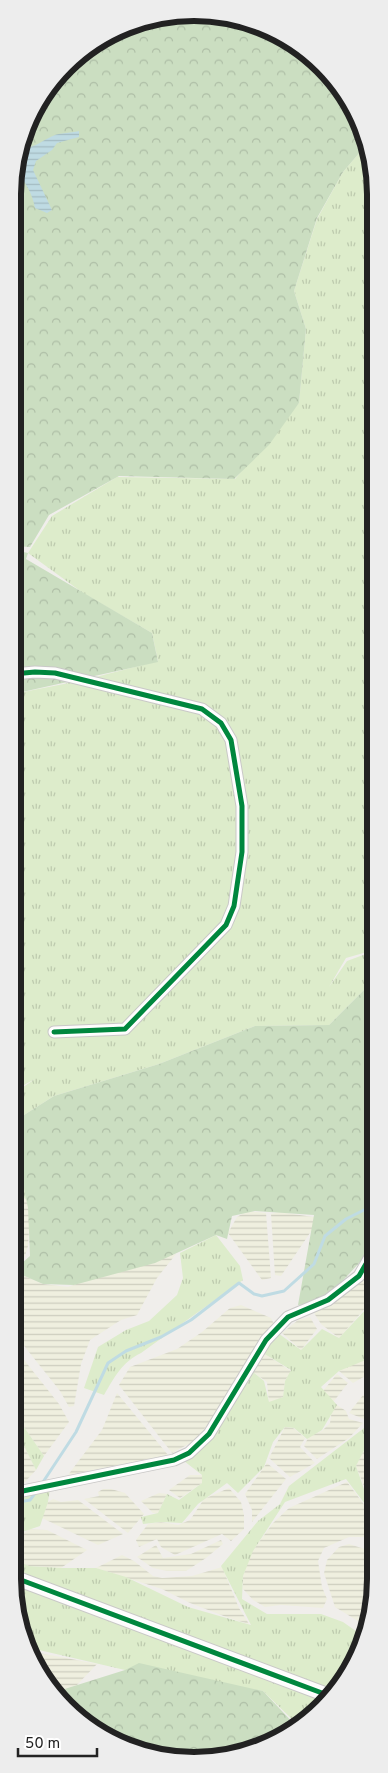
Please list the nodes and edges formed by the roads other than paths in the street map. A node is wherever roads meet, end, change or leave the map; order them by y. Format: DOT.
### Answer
graph roads {
  1 [pos="21,673"];
  2 [pos="54,1032"];
  3 [pos="367,1263"];
  4 [pos="22,1490"];
  5 [pos="22,1581"];
  6 [pos="323,1694"];
  1 -- 2 [label="street"];
  3 -- 4 [label="street"];
  5 -- 6 [label="street"];
}
